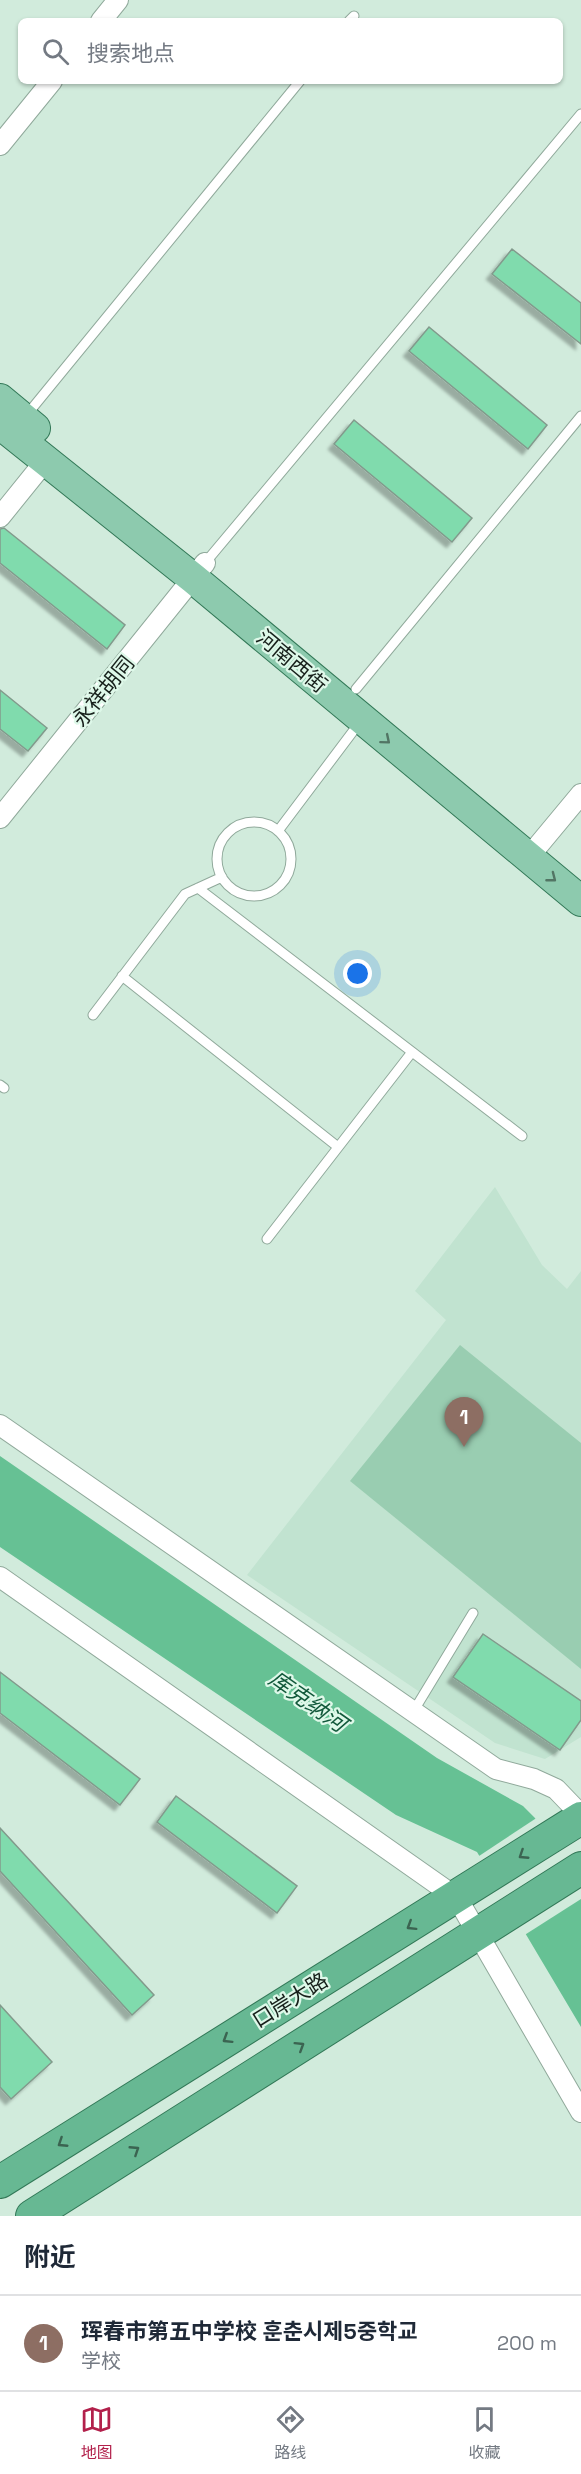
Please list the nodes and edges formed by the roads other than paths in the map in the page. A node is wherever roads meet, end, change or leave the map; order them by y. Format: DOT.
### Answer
graph roads {
  1 [pos="118,0"];
  2 [pos="103,18"];
  3 [pos="50,84"];
  4 [pos="297,84"];
  5 [pos="581,114"];
  6 [pos="0,145"];
  7 [pos="0,399"];
  8 [pos="581,416"];
  9 [pos="12,421"];
  10 [pos="46,460"];
  11 [pos="0,517"];
  12 [pos="200,571"];
  13 [pos="356,689"];
  14 [pos="362,720"];
  15 [pos="581,794"];
  16 [pos="0,818"];
  17 [pos="278,831"];
  18 [pos="534,851"];
  19 [pos="581,874"];
  20 [pos="222,877"];
  21 [pos="198,888"];
  22 [pos="581,901"];
  23 [pos="122,976"];
  24 [pos="93,1015"];
  25 [pos="412,1052"];
  26 [pos="522,1136"];
  27 [pos="338,1148"];
  28 [pos="267,1239"];
  29 [pos="0,1425"];
  30 [pos="0,1576"];
  31 [pos="473,1613"];
  32 [pos="413,1712"];
  33 [pos="576,1820"];
  34 [pos="581,1869"];
  35 [pos="468,1891"];
  36 [pos="489,1927"];
  37 [pos="581,2112"];
  38 [pos="0,2182"];
  39 [pos="32,2216"];
  1 -- 2 [label="street"];
  3 -- 6 [label="street"];
  4 -- 9 [label="lane"];
  5 -- 12 [label="lane"];
  7 -- 9 [label="main road, 河南西街"];
  8 -- 13 [label="lane"];
  9 -- 10 [label="main road, 河南西街"];
  9 -- 12 [label="main road, 河南西街"];
  10 -- 11 [label="street"];
  10 -- 12 [label="main road, 河南西街"];
  12 -- 13 [label="main road, 河南西街"];
  12 -- 14 [label="main road, 河南西街"];
  12 -- 16 [label="street, 永祥胡同"];
  13 -- 18 [label="main road, 河南西街"];
  14 -- 17 [label="lane"];
  14 -- 18 [label="main road, 河南西街, one-way"];
  15 -- 18 [label="street"];
  17 -- 20 [label="lane"];
  17 -- 20 [label="lane"];
  18 -- 19 [label="main road, 河南西街"];
  18 -- 22 [label="main road, 河南西街, one-way"];
  20 -- 21 [label="lane"];
  21 -- 23 [label="lane"];
  21 -- 25 [label="lane"];
  23 -- 24 [label="lane"];
  23 -- 27 [label="lane"];
  25 -- 26 [label="lane"];
  25 -- 27 [label="lane"];
  27 -- 28 [label="lane"];
  29 -- 32 [label="street"];
  30 -- 35 [label="street"];
  31 -- 32 [label="lane"];
  32 -- 33 [label="street"];
  33 -- 35 [label="highway, 口岸大路, one-way"];
  34 -- 36 [label="highway"];
  35 -- 36 [label="street"];
  35 -- 38 [label="highway, 口岸大路, one-way"];
  36 -- 37 [label="street"];
  39 -- 36 [label="highway, one-way"];
}
